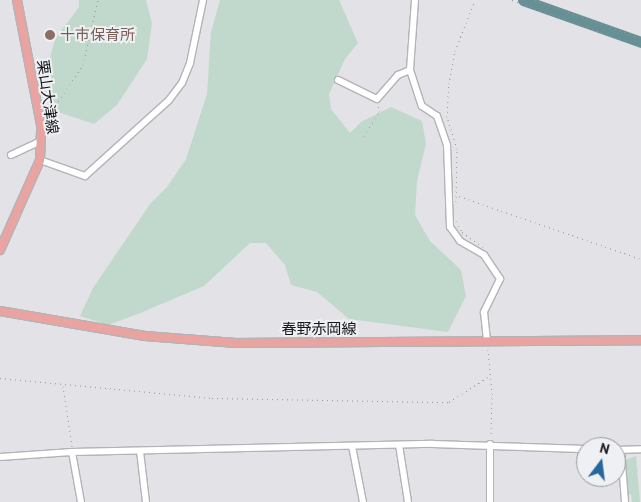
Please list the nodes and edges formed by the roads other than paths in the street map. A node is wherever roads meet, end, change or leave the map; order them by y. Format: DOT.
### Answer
graph roads {
  1 [pos="18,0"];
  2 [pos="203,0"];
  3 [pos="415,0"];
  4 [pos="410,70"];
  5 [pos="338,80"];
  6 [pos="41,141"];
  7 [pos="11,155"];
  8 [pos="40,160"];
  9 [pos="0,250"];
  10 [pos="0,311"];
  11 [pos="641,340"];
  12 [pos="488,341"];
  13 [pos="490,444"];
  14 [pos="399,445"];
  15 [pos="352,446"];
  16 [pos="576,448"];
  17 [pos="641,449"];
  18 [pos="140,450"];
  19 [pos="626,450"];
  20 [pos="72,452"];
  21 [pos="0,457"];
  22 [pos="623,487"];
  23 [pos="81,502"];
  24 [pos="146,502"];
  25 [pos="363,502"];
  26 [pos="408,502"];
  27 [pos="490,502"];
  28 [pos="625,502"];
  1 -- 6 [label="main road, 栗山大津線"];
  2 -- 8 [label="street"];
  3 -- 4 [label="street"];
  4 -- 5 [label="street"];
  4 -- 12 [label="street"];
  6 -- 7 [label="street"];
  6 -- 8 [label="main road, 栗山大津線"];
  8 -- 9 [label="main road, 栗山大津線"];
  10 -- 12 [label="main road, 春野赤岡線"];
  11 -- 12 [label="main road, 春野赤岡線"];
  13 -- 14 [label="street"];
  13 -- 16 [label="street"];
  13 -- 27 [label="street"];
  14 -- 15 [label="street"];
  14 -- 26 [label="street"];
  15 -- 18 [label="street"];
  15 -- 25 [label="street"];
  17 -- 19 [label="street"];
  18 -- 20 [label="street"];
  18 -- 24 [label="street"];
  20 -- 21 [label="street"];
  20 -- 23 [label="street"];
  22 -- 28 [label="street"];
}
